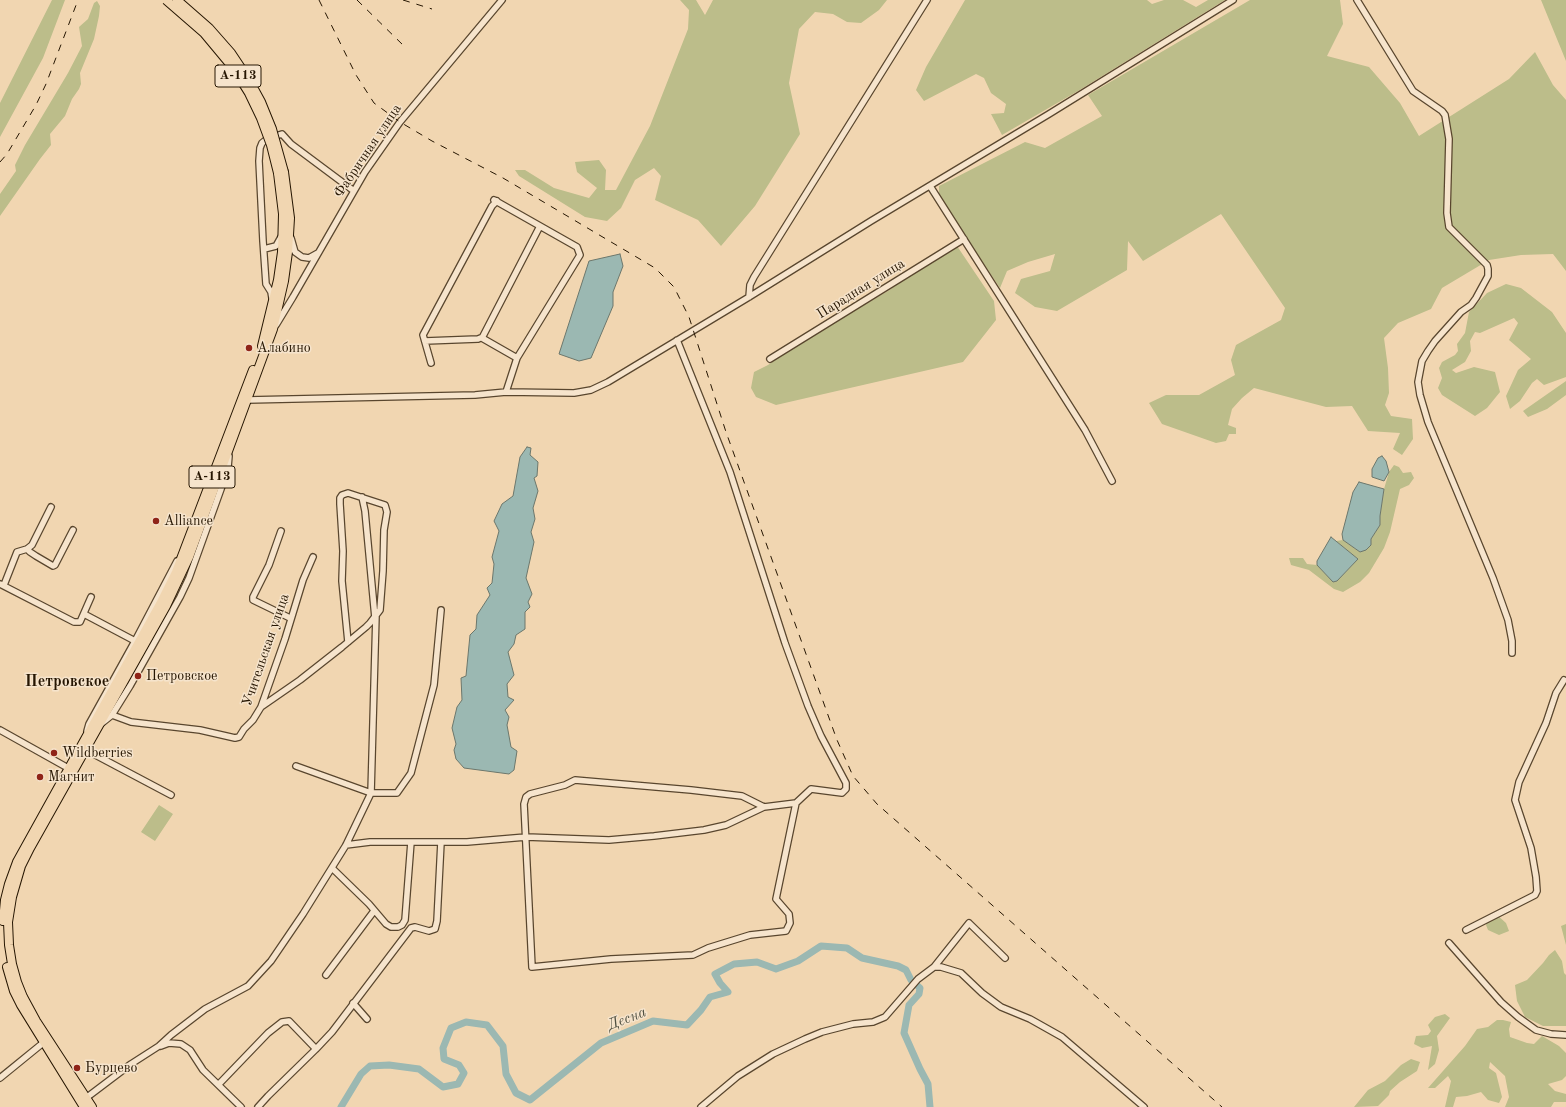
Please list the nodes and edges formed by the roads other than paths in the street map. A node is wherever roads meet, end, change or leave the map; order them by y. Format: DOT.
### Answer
graph roads {
  1 [pos="166,0"];
  2 [pos="177,0"];
  3 [pos="502,0"];
  4 [pos="927,0"];
  5 [pos="1233,0"];
  6 [pos="1357,0"];
  7 [pos="281,173"];
  8 [pos="930,186"];
  9 [pos="354,191"];
  10 [pos="540,226"];
  11 [pos="286,232"];
  12 [pos="964,239"];
  13 [pos="264,249"];
  14 [pos="321,250"];
  15 [pos="749,297"];
  16 [pos="272,306"];
  17 [pos="273,329"];
  18 [pos="483,337"];
  19 [pos="677,340"];
  20 [pos="425,341"];
  21 [pos="517,358"];
  22 [pos="770,359"];
  23 [pos="431,363"];
  24 [pos="506,392"];
  25 [pos="247,400"];
  26 [pos="231,444"];
  27 [pos="1112,481"];
  28 [pos="362,497"];
  29 [pos="51,507"];
  30 [pos="73,530"];
  31 [pos="281,531"];
  32 [pos="186,547"];
  33 [pos="28,549"];
  34 [pos="313,557"];
  35 [pos="2,584"];
  36 [pos="92,597"];
  37 [pos="441,610"];
  38 [pos="84,614"];
  39 [pos="376,616"];
  40 [pos="290,618"];
  41 [pos="135,641"];
  42 [pos="348,642"];
  43 [pos="1512,653"];
  44 [pos="1564,680"];
  45 [pos="261,707"];
  46 [pos="112,714"];
  47 [pos="100,725"];
  48 [pos="0,730"];
  49 [pos="86,736"];
  50 [pos="86,750"];
  51 [pos="296,766"];
  52 [pos="68,768"];
  53 [pos="371,793"];
  54 [pos="171,795"];
  55 [pos="796,803"];
  56 [pos="764,807"];
  57 [pos="526,837"];
  58 [pos="411,842"];
  59 [pos="441,842"];
  60 [pos="346,846"];
  61 [pos="332,868"];
  62 [pos="3,899"];
  63 [pos="374,911"];
  64 [pos="1466,930"];
  65 [pos="1449,943"];
  66 [pos="1005,958"];
  67 [pos="934,967"];
  68 [pos="326,974"];
  69 [pos="353,1003"];
  70 [pos="367,1019"];
  71 [pos="1566,1035"];
  72 [pos="43,1043"];
  73 [pos="159,1046"];
  74 [pos="316,1050"];
  75 [pos="0,1078"];
  76 [pos="219,1084"];
  77 [pos="86,1098"];
  78 [pos="84,1107"];
  79 [pos="92,1107"];
  80 [pos="241,1107"];
  81 [pos="258,1107"];
  82 [pos="701,1107"];
  83 [pos="1144,1107"];
  1 -- 7 [label="highway, А-113, bridge"];
  2 -- 7 [label="highway, А-113, bridge"];
  3 -- 9 [label="street, Фабричная улица"];
  4 -- 15 [label="street"];
  5 -- 8 [label="street"];
  6 -- 43 [label="street"];
  7 -- 11 [label="highway, А-113"];
  8 -- 12 [label="street"];
  8 -- 15 [label="street"];
  9 -- 13 [label="street"];
  9 -- 14 [label="street, Фабричная улица"];
  10 -- 18 [label="street"];
  10 -- 20 [label="street"];
  10 -- 21 [label="street"];
  11 -- 13 [label="street"];
  11 -- 14 [label="street"];
  11 -- 16 [label="highway, А-113"];
  11 -- 17 [label="highway, А-113"];
  12 -- 22 [label="street, Парадная улица"];
  12 -- 27 [label="street"];
  13 -- 16 [label="street"];
  14 -- 17 [label="street, Фабричная улица"];
  15 -- 19 [label="street"];
  16 -- 32 [label="highway, А-113"];
  17 -- 25 [label="highway, А-113"];
  18 -- 20 [label="street"];
  18 -- 21 [label="street"];
  19 -- 24 [label="street"];
  19 -- 55 [label="street"];
  20 -- 23 [label="street"];
  21 -- 24 [label="street"];
  24 -- 25 [label="street"];
  25 -- 26 [label="highway, А-113"];
  26 -- 46 [label="street"];
  26 -- 47 [label="highway, А-113"];
  28 -- 39 [label="street"];
  28 -- 39 [label="street"];
  28 -- 42 [label="street"];
  29 -- 33 [label="street"];
  30 -- 33 [label="street"];
  31 -- 40 [label="street"];
  32 -- 41 [label="street"];
  32 -- 49 [label="highway, А-113"];
  33 -- 35 [label="street"];
  34 -- 40 [label="street, Учительская улица"];
  35 -- 38 [label="street"];
  36 -- 38 [label="street"];
  37 -- 53 [label="street"];
  38 -- 41 [label="street"];
  39 -- 42 [label="street"];
  39 -- 53 [label="street"];
  40 -- 45 [label="street, Учительская улица"];
  41 -- 49 [label="street"];
  42 -- 45 [label="street"];
  44 -- 64 [label="street"];
  45 -- 46 [label="street, Учительская улица"];
  46 -- 47 [label="street"];
  47 -- 50 [label="highway, А-113"];
  48 -- 52 [label="street"];
  49 -- 52 [label="highway, А-113"];
  50 -- 54 [label="street"];
  50 -- 77 [label="highway, А-113"];
  51 -- 53 [label="street"];
  52 -- 62 [label="highway, А-113"];
  53 -- 60 [label="street"];
  55 -- 56 [label="street"];
  55 -- 57 [label="street"];
  56 -- 57 [label="street"];
  56 -- 57 [label="street"];
  57 -- 59 [label="street"];
  58 -- 59 [label="street"];
  58 -- 60 [label="street"];
  58 -- 63 [label="street"];
  59 -- 69 [label="street"];
  60 -- 61 [label="street"];
  61 -- 63 [label="street"];
  61 -- 73 [label="street"];
  62 -- 72 [label="highway, А-113"];
  63 -- 68 [label="street"];
  65 -- 71 [label="street"];
  66 -- 67 [label="street"];
  67 -- 82 [label="street"];
  67 -- 83 [label="street"];
  69 -- 70 [label="street"];
  69 -- 74 [label="street"];
  72 -- 75 [label="street"];
  72 -- 78 [label="highway, А-113"];
  73 -- 76 [label="street"];
  73 -- 77 [label="street"];
  74 -- 76 [label="street"];
  74 -- 81 [label="street"];
  76 -- 80 [label="street"];
  77 -- 79 [label="highway, А-113"];
}
